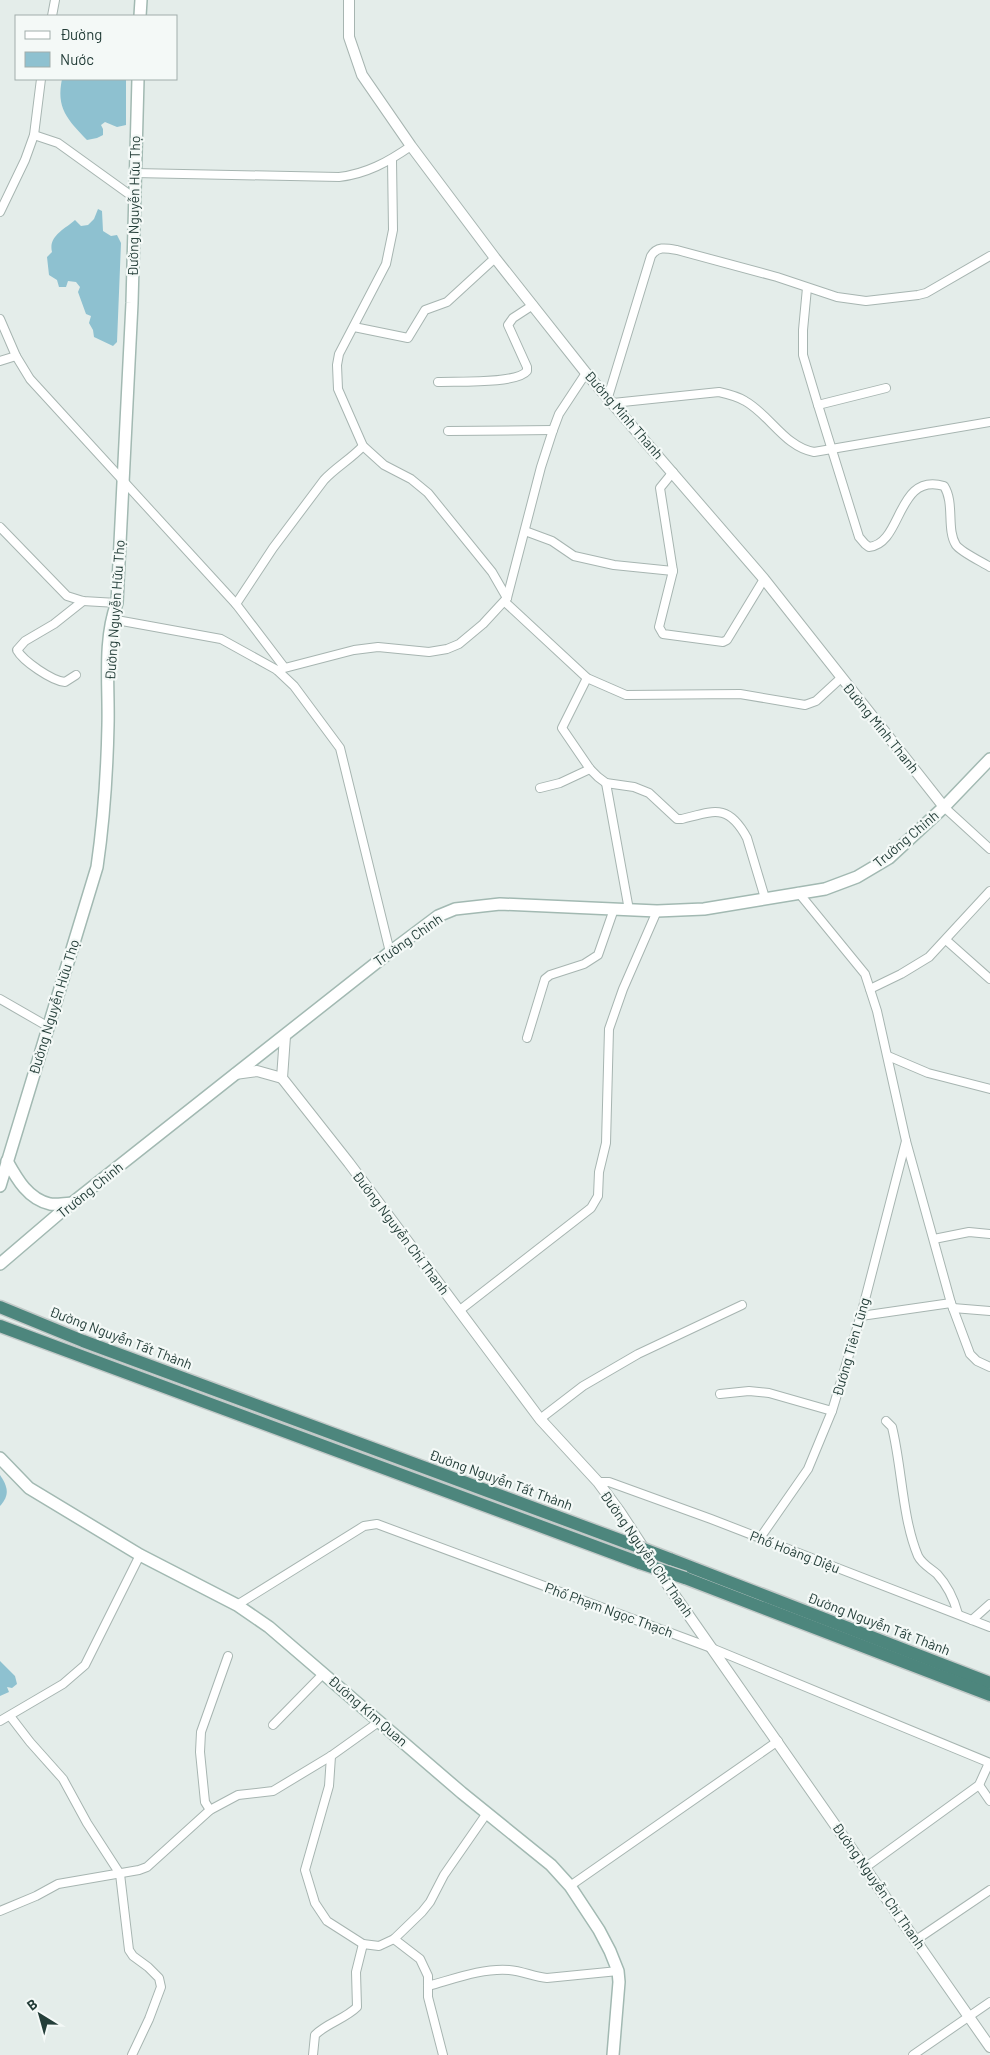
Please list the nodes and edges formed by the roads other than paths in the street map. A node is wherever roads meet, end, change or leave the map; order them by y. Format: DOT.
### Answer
graph roads {
  1 [pos="55,0"];
  2 [pos="141,0"];
  3 [pos="349,0"];
  4 [pos="52,15"];
  5 [pos="140,15"];
  6 [pos="41,80"];
  7 [pos="138,80"];
  8 [pos="34,135"];
  9 [pos="411,146"];
  10 [pos="392,160"];
  11 [pos="134,173"];
  12 [pos="133,196"];
  13 [pos="0,212"];
  14 [pos="990,256"];
  15 [pos="495,258"];
  16 [pos="808,288"];
  17 [pos="533,305"];
  18 [pos="0,319"];
  19 [pos="354,327"];
  20 [pos="16,356"];
  21 [pos="0,361"];
  22 [pos="586,373"];
  23 [pos="438,382"];
  24 [pos="886,388"];
  25 [pos="611,400"];
  26 [pos="818,405"];
  27 [pos="990,422"];
  28 [pos="553,430"];
  29 [pos="448,431"];
  30 [pos="363,446"];
  31 [pos="833,450"];
  32 [pos="673,472"];
  33 [pos="123,480"];
  34 [pos="0,527"];
  35 [pos="525,531"];
  36 [pos="990,567"];
  37 [pos="673,571"];
  38 [pos="764,579"];
  39 [pos="506,600"];
  40 [pos="84,601"];
  41 [pos="118,603"];
  42 [pos="236,604"];
  43 [pos="111,619"];
  44 [pos="280,668"];
  45 [pos="76,675"];
  46 [pos="587,678"];
  47 [pos="842,678"];
  48 [pos="990,759"];
  49 [pos="590,768"];
  50 [pos="606,783"];
  51 [pos="540,788"];
  52 [pos="944,807"];
  53 [pos="990,849"];
  54 [pos="990,891"];
  55 [pos="798,892"];
  56 [pos="765,898"];
  57 [pos="614,909"];
  58 [pos="628,910"];
  59 [pos="657,911"];
  60 [pos="946,940"];
  61 [pos="390,952"];
  62 [pos="990,979"];
  63 [pos="870,989"];
  64 [pos="0,999"];
  65 [pos="48,1026"];
  66 [pos="285,1036"];
  67 [pos="527,1038"];
  68 [pos="888,1056"];
  69 [pos="234,1075"];
  70 [pos="282,1078"];
  71 [pos="990,1088"];
  72 [pos="906,1141"];
  73 [pos="7,1161"];
  74 [pos="0,1186"];
  75 [pos="74,1202"];
  76 [pos="990,1234"];
  77 [pos="934,1239"];
  78 [pos="0,1264"];
  79 [pos="742,1305"];
  80 [pos="952,1305"];
  81 [pos="0,1307"];
  82 [pos="460,1310"];
  83 [pos="990,1311"];
  84 [pos="861,1316"];
  85 [pos="0,1326"];
  86 [pos="990,1367"];
  87 [pos="720,1394"];
  88 [pos="832,1411"];
  89 [pos="540,1419"];
  90 [pos="886,1421"];
  91 [pos="0,1458"];
  92 [pos="598,1482"];
  93 [pos="760,1538"];
  94 [pos="140,1555"];
  95 [pos="990,1604"];
  96 [pos="237,1605"];
  97 [pos="958,1614"];
  98 [pos="972,1620"];
  99 [pos="990,1627"];
  100 [pos="714,1649"];
  101 [pos="228,1656"];
  102 [pos="324,1673"];
  103 [pos="990,1683"];
  104 [pos="990,1696"];
  105 [pos="10,1716"];
  106 [pos="0,1721"];
  107 [pos="380,1721"];
  108 [pos="273,1726"];
  109 [pos="778,1741"];
  110 [pos="331,1756"];
  111 [pos="989,1763"];
  112 [pos="979,1785"];
  113 [pos="990,1801"];
  114 [pos="210,1810"];
  115 [pos="487,1813"];
  116 [pos="866,1867"];
  117 [pos="120,1874"];
  118 [pos="570,1886"];
  119 [pos="990,1890"];
  120 [pos="0,1911"];
  121 [pos="394,1939"];
  122 [pos="916,1940"];
  123 [pos="363,1944"];
  124 [pos="618,1971"];
  125 [pos="428,1986"];
  126 [pos="990,2002"];
  127 [pos="970,2016"];
  128 [pos="990,2046"];
  129 [pos="132,2055"];
  130 [pos="313,2055"];
  131 [pos="443,2055"];
  132 [pos="613,2055"];
  133 [pos="913,2055"];
  1 -- 4 [label="street"];
  2 -- 5 [label="main road"];
  3 -- 9 [label="street, Đường Minh Thanh"];
  6 -- 8 [label="street"];
  7 -- 11 [label="main road, Đường Nguyễn Hữu Thọ"];
  8 -- 12 [label="street"];
  8 -- 13 [label="street"];
  9 -- 10 [label="street"];
  9 -- 15 [label="street, Đường Minh Thanh"];
  10 -- 11 [label="street"];
  10 -- 19 [label="street"];
  11 -- 12 [label="main road, Đường Nguyễn Hữu Thọ"];
  12 -- 33 [label="main road, Đường Nguyễn Hữu Thọ"];
  14 -- 16 [label="street"];
  15 -- 17 [label="street, Đường Minh Thanh"];
  15 -- 19 [label="street"];
  16 -- 25 [label="street"];
  16 -- 26 [label="street"];
  17 -- 22 [label="street, Đường Minh Thanh"];
  17 -- 23 [label="street"];
  18 -- 20 [label="street"];
  19 -- 30 [label="street"];
  20 -- 21 [label="street"];
  20 -- 33 [label="street"];
  22 -- 25 [label="street, Đường Minh Thanh"];
  22 -- 28 [label="street"];
  24 -- 26 [label="street"];
  25 -- 31 [label="street"];
  25 -- 32 [label="street, Đường Minh Thanh"];
  26 -- 31 [label="street"];
  27 -- 31 [label="street"];
  28 -- 29 [label="street"];
  28 -- 35 [label="street"];
  30 -- 39 [label="street"];
  30 -- 42 [label="street"];
  31 -- 36 [label="street"];
  32 -- 37 [label="street"];
  32 -- 38 [label="street, Đường Minh Thanh"];
  33 -- 41 [label="main road, Đường Nguyễn Hữu Thọ"];
  33 -- 42 [label="street"];
  34 -- 40 [label="street"];
  35 -- 37 [label="street"];
  35 -- 39 [label="street"];
  37 -- 38 [label="street"];
  38 -- 47 [label="street, Đường Minh Thanh"];
  39 -- 44 [label="street"];
  39 -- 46 [label="street"];
  40 -- 41 [label="street"];
  40 -- 45 [label="street"];
  41 -- 43 [label="main road, Đường Nguyễn Hữu Thọ"];
  42 -- 44 [label="street"];
  43 -- 44 [label="street"];
  43 -- 65 [label="main road, Đường Nguyễn Hữu Thọ"];
  44 -- 61 [label="street"];
  46 -- 47 [label="street"];
  46 -- 49 [label="street"];
  47 -- 52 [label="street, Đường Minh Thanh"];
  48 -- 52 [label="main road, Trường Chinh"];
  49 -- 50 [label="street"];
  49 -- 51 [label="street"];
  50 -- 56 [label="street"];
  50 -- 58 [label="street"];
  52 -- 53 [label="street"];
  52 -- 55 [label="main road, Trường Chinh"];
  54 -- 60 [label="street"];
  55 -- 56 [label="main road, Trường Chinh"];
  55 -- 63 [label="street"];
  56 -- 59 [label="main road, Trường Chinh"];
  57 -- 58 [label="main road, Trường Chinh"];
  57 -- 61 [label="main road, Trường Chinh"];
  57 -- 67 [label="street"];
  58 -- 59 [label="main road, Trường Chinh"];
  59 -- 82 [label="street"];
  60 -- 62 [label="street"];
  60 -- 63 [label="street"];
  61 -- 66 [label="main road, Trường Chinh"];
  63 -- 68 [label="street"];
  64 -- 65 [label="street"];
  65 -- 73 [label="main road, Đường Nguyễn Hữu Thọ"];
  66 -- 69 [label="main road, Trường Chinh"];
  66 -- 70 [label="street"];
  68 -- 71 [label="street"];
  68 -- 72 [label="street"];
  69 -- 70 [label="street"];
  69 -- 75 [label="main road, Trường Chinh"];
  70 -- 82 [label="street, Đường Nguyễn Chí Thanh"];
  72 -- 77 [label="street"];
  72 -- 84 [label="street, Đường Tiên Lũng"];
  73 -- 74 [label="main road, Đường Nguyễn Hữu Thọ"];
  73 -- 75 [label="main road"];
  75 -- 78 [label="main road, Trường Chinh"];
  76 -- 77 [label="street"];
  77 -- 80 [label="street"];
  79 -- 89 [label="street"];
  80 -- 83 [label="street"];
  80 -- 84 [label="street"];
  80 -- 86 [label="street"];
  81 -- 103 [label="highway, Đường Nguyễn Tất Thành, bridge"];
  82 -- 89 [label="street, Đường Nguyễn Chí Thanh"];
  84 -- 88 [label="street, Đường Tiên Lũng"];
  85 -- 104 [label="highway, Đường Nguyễn Tất Thành, bridge"];
  87 -- 88 [label="street"];
  88 -- 93 [label="street, Đường Tiên Lũng"];
  89 -- 92 [label="street, Đường Nguyễn Chí Thanh"];
  90 -- 97 [label="street"];
  91 -- 94 [label="main road, Đường Kim Quan"];
  92 -- 93 [label="street, Phố Hoàng Diệu"];
  92 -- 100 [label="street, Đường Nguyễn Chí Thanh"];
  93 -- 97 [label="street, Phố Hoàng Diệu"];
  94 -- 96 [label="main road, Đường Kim Quan"];
  94 -- 105 [label="street"];
  95 -- 98 [label="street"];
  96 -- 100 [label="street, Phố Phạm Ngọc Thạch"];
  96 -- 102 [label="main road, Đường Kim Quan"];
  97 -- 98 [label="street, Phố Hoàng Diệu"];
  98 -- 99 [label="street, Phố Hoàng Diệu"];
  100 -- 109 [label="street, Đường Nguyễn Chí Thanh"];
  100 -- 111 [label="street, Phố Phạm Ngọc Thạch"];
  101 -- 114 [label="street"];
  102 -- 107 [label="main road, Đường Kim Quan"];
  102 -- 108 [label="street"];
  105 -- 106 [label="street"];
  105 -- 117 [label="street"];
  107 -- 110 [label="street"];
  107 -- 115 [label="main road, Đường Kim Quan"];
  109 -- 116 [label="street, Đường Nguyễn Chí Thanh"];
  109 -- 118 [label="street"];
  110 -- 114 [label="street"];
  110 -- 123 [label="street"];
  111 -- 112 [label="street"];
  112 -- 113 [label="street"];
  112 -- 116 [label="street"];
  114 -- 117 [label="street"];
  115 -- 118 [label="main road, Đường Kim Quan"];
  115 -- 121 [label="street"];
  116 -- 122 [label="street, Đường Nguyễn Chí Thanh"];
  117 -- 120 [label="street"];
  117 -- 129 [label="street"];
  118 -- 124 [label="main road, Đường Kim Quan"];
  119 -- 122 [label="street"];
  121 -- 123 [label="street"];
  121 -- 125 [label="street"];
  122 -- 127 [label="street, Đường Nguyễn Chí Thanh"];
  123 -- 130 [label="street"];
  124 -- 125 [label="street"];
  124 -- 132 [label="main road, Đường Kim Quan"];
  125 -- 131 [label="street"];
  126 -- 127 [label="street"];
  127 -- 128 [label="street, Đường Nguyễn Chí Thanh"];
  127 -- 133 [label="street"];
}
